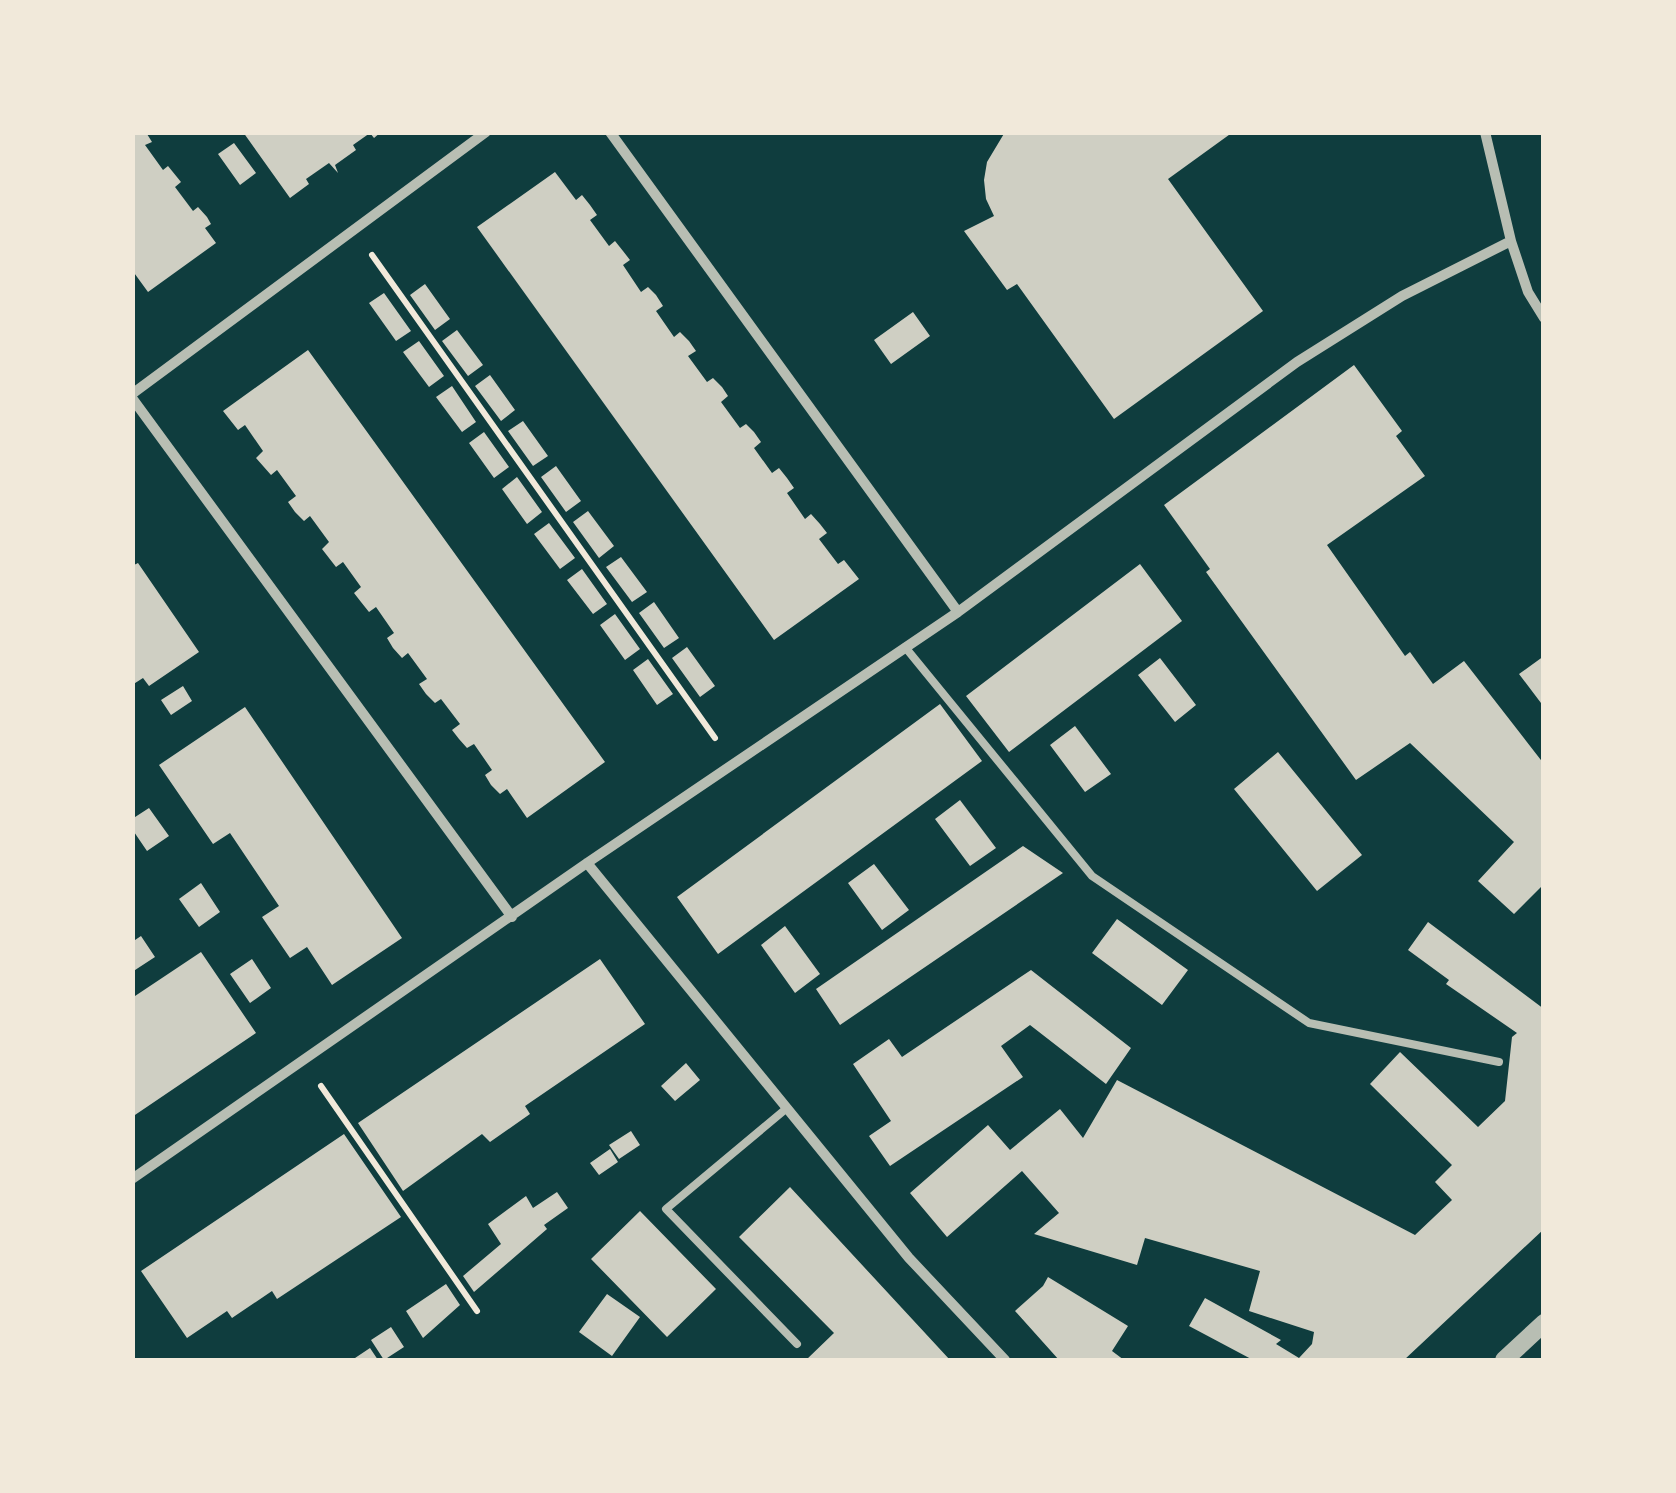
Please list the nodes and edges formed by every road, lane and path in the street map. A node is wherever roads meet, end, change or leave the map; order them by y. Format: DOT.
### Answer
graph roads {
  1 [pos="486,132"];
  2 [pos="610,132"];
  3 [pos="1485,132"];
  4 [pos="354,229"];
  5 [pos="1511,241"];
  6 [pos="1544,318"];
  7 [pos="132,396"];
  8 [pos="958,612"];
  9 [pos="905,648"];
  10 [pos="734,764"];
  11 [pos="587,863"];
  12 [pos="512,917"];
  13 [pos="303,1061"];
  14 [pos="1499,1062"];
  15 [pos="787,1108"];
  16 [pos="132,1179"];
  17 [pos="477,1311"];
  18 [pos="1544,1323"];
  19 [pos="797,1344"];
  20 [pos="1005,1360"];
  21 [pos="1504,1360"];
  1 -- 4 [label="street"];
  2 -- 8 [label="street"];
  3 -- 5 [label="street"];
  4 -- 7 [label="street"];
  4 -- 10 [label="path"];
  5 -- 6 [label="street"];
  5 -- 8 [label="street"];
  7 -- 12 [label="street"];
  8 -- 9 [label="street"];
  9 -- 10 [label="street"];
  9 -- 14 [label="lane"];
  10 -- 11 [label="street"];
  11 -- 12 [label="street"];
  11 -- 15 [label="street"];
  12 -- 13 [label="street"];
  13 -- 16 [label="street"];
  13 -- 17 [label="path"];
  15 -- 19 [label="lane"];
  15 -- 20 [label="street"];
  18 -- 21 [label="street"];
}
